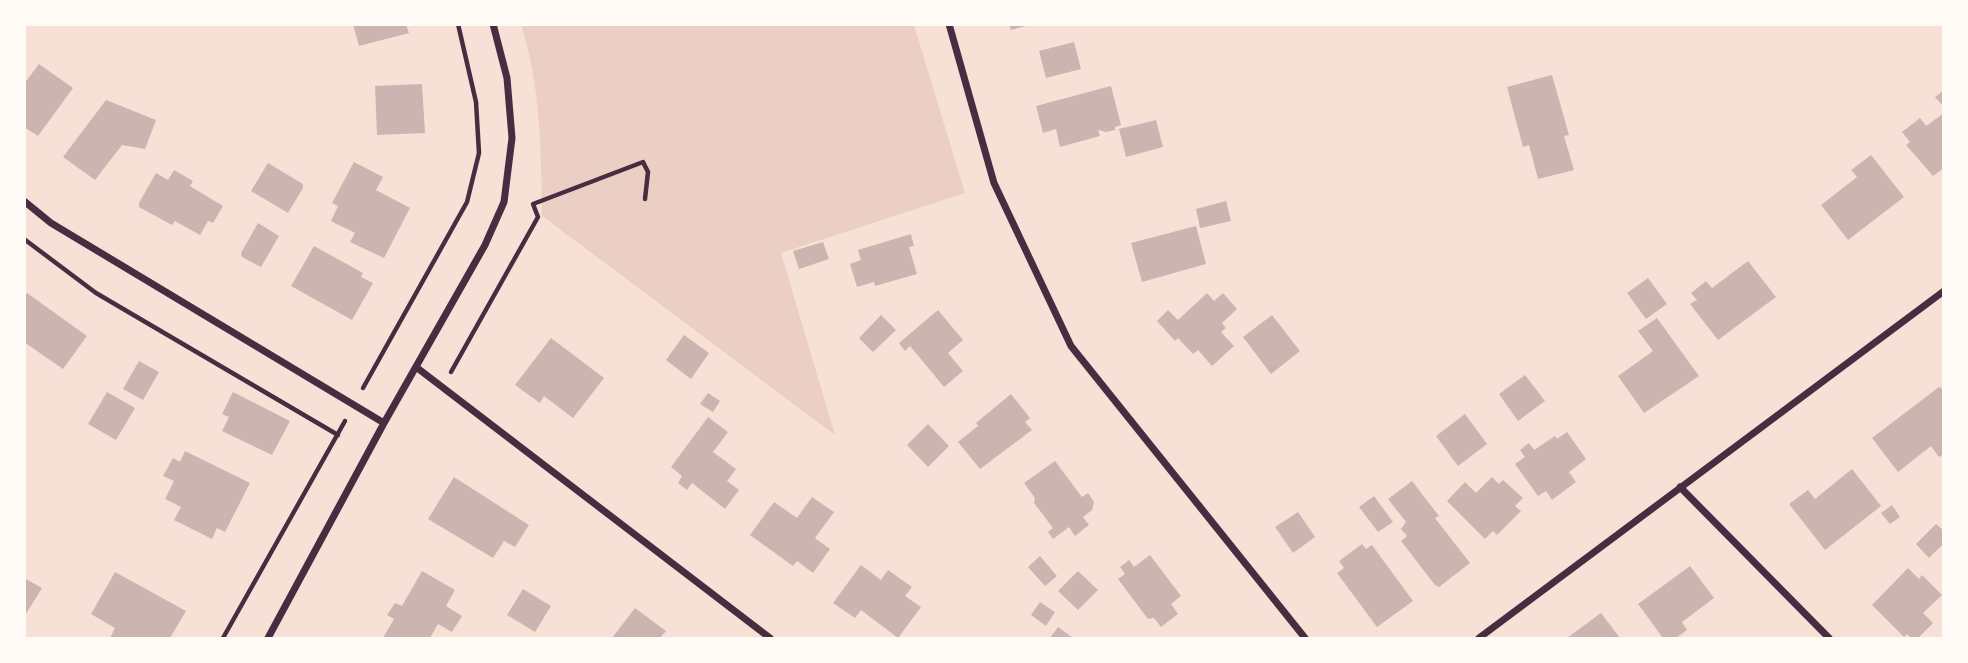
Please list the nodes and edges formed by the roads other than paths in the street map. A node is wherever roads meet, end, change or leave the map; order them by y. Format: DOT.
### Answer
graph roads {
  1 [pos="493,24"];
  2 [pos="949,24"];
  3 [pos="24,201"];
  4 [pos="1944,291"];
  5 [pos="416,367"];
  6 [pos="384,423"];
  7 [pos="1680,487"];
  8 [pos="268,639"];
  9 [pos="770,639"];
  10 [pos="1305,639"];
  11 [pos="1479,639"];
  12 [pos="1829,639"];
  1 -- 5 [label="street"];
  2 -- 10 [label="street"];
  3 -- 6 [label="street"];
  4 -- 7 [label="street"];
  5 -- 6 [label="street"];
  5 -- 9 [label="street"];
  6 -- 8 [label="street"];
  7 -- 11 [label="street"];
  7 -- 12 [label="street"];
}
